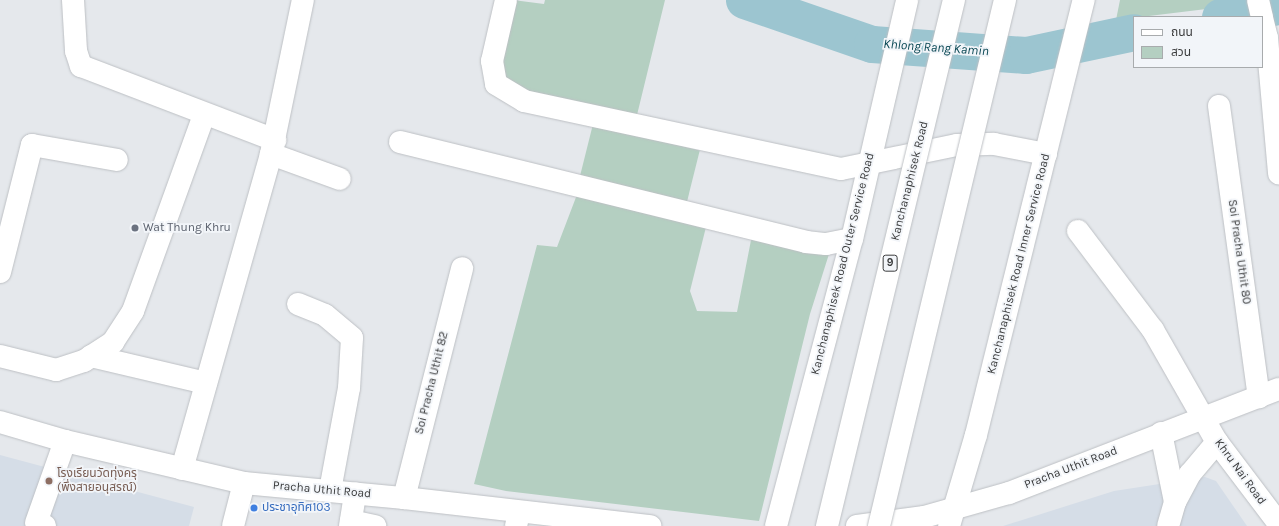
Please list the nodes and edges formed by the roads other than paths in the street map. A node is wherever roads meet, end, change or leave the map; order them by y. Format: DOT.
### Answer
graph roads {
  1 [pos="74,0"];
  2 [pos="303,0"];
  3 [pos="506,0"];
  4 [pos="906,0"];
  5 [pos="954,0"];
  6 [pos="1005,0"];
  7 [pos="1084,0"];
  8 [pos="1258,0"];
  9 [pos="1261,16"];
  10 [pos="1263,25"];
  11 [pos="1219,106"];
  12 [pos="204,115"];
  13 [pos="400,142"];
  14 [pos="273,147"];
  15 [pos="1046,154"];
  16 [pos="117,160"];
  17 [pos="869,164"];
  18 [pos="1279,173"];
  19 [pos="340,179"];
  20 [pos="1078,231"];
  21 [pos="852,239"];
  22 [pos="3,248"];
  23 [pos="462,268"];
  24 [pos="0,272"];
  25 [pos="298,304"];
  26 [pos="0,356"];
  27 [pos="91,356"];
  28 [pos="206,382"];
  29 [pos="1279,389"];
  30 [pos="1259,397"];
  31 [pos="1202,418"];
  32 [pos="0,422"];
  33 [pos="1161,433"];
  34 [pos="65,440"];
  35 [pos="1217,442"];
  36 [pos="182,469"];
  37 [pos="244,483"];
  38 [pos="330,491"];
  39 [pos="355,493"];
  40 [pos="404,498"];
  41 [pos="1175,502"];
  42 [pos="951,518"];
  43 [pos="518,519"];
  44 [pos="351,524"];
  45 [pos="1279,524"];
  46 [pos="39,525"];
  47 [pos="233,526"];
  48 [pos="375,526"];
  49 [pos="650,526"];
  50 [pos="776,526"];
  51 [pos="827,526"];
  52 [pos="857,526"];
  53 [pos="879,526"];
  54 [pos="1168,526"];
  1 -- 12 [label="main road"];
  2 -- 14 [label="main road"];
  3 -- 17 [label="main road"];
  4 -- 17 [label="main road, Kanchanaphisek Road Outer Service Road"];
  5 -- 51 [label="main road, Kanchanaphisek Road / 9, bridge"];
  6 -- 53 [label="main road, bridge"];
  7 -- 15 [label="main road, Kanchanaphisek Road Inner Service Road"];
  8 -- 9 [label="main road"];
  10 -- 18 [label="main road"];
  11 -- 30 [label="main road, Soi Pracha Uthit 80"];
  12 -- 14 [label="main road"];
  12 -- 27 [label="main road"];
  13 -- 21 [label="main road"];
  14 -- 19 [label="main road"];
  14 -- 28 [label="main road"];
  15 -- 17 [label="main road"];
  15 -- 42 [label="main road, Kanchanaphisek Road Inner Service Road"];
  16 -- 22 [label="main road"];
  17 -- 21 [label="main road, Kanchanaphisek Road Outer Service Road"];
  20 -- 31 [label="main road, Khru Nai Road"];
  21 -- 50 [label="main road, Kanchanaphisek Road Outer Service Road"];
  22 -- 24 [label="main road"];
  23 -- 40 [label="main road, Soi Pracha Uthit 82"];
  25 -- 38 [label="main road"];
  26 -- 27 [label="main road"];
  27 -- 28 [label="main road"];
  28 -- 36 [label="main road"];
  29 -- 30 [label="main road, Pracha Uthit Road"];
  30 -- 31 [label="main road, Pracha Uthit Road"];
  31 -- 33 [label="main road, Pracha Uthit Road"];
  31 -- 35 [label="main road, Khru Nai Road"];
  32 -- 34 [label="main road, Pracha Uthit Road"];
  33 -- 41 [label="main road"];
  33 -- 42 [label="main road, Pracha Uthit Road"];
  34 -- 36 [label="main road, Pracha Uthit Road"];
  34 -- 46 [label="main road"];
  35 -- 41 [label="main road"];
  35 -- 45 [label="main road, Khru Nai Road"];
  36 -- 37 [label="main road, Pracha Uthit Road"];
  37 -- 38 [label="main road, Pracha Uthit Road"];
  37 -- 47 [label="main road"];
  38 -- 39 [label="main road, Pracha Uthit Road"];
  39 -- 40 [label="main road, Pracha Uthit Road"];
  39 -- 44 [label="main road"];
  40 -- 43 [label="main road, Pracha Uthit Road"];
  41 -- 54 [label="main road"];
  42 -- 52 [label="main road, Pracha Uthit Road"];
  43 -- 49 [label="main road, Pracha Uthit Road"];
  44 -- 48 [label="main road"];
}
